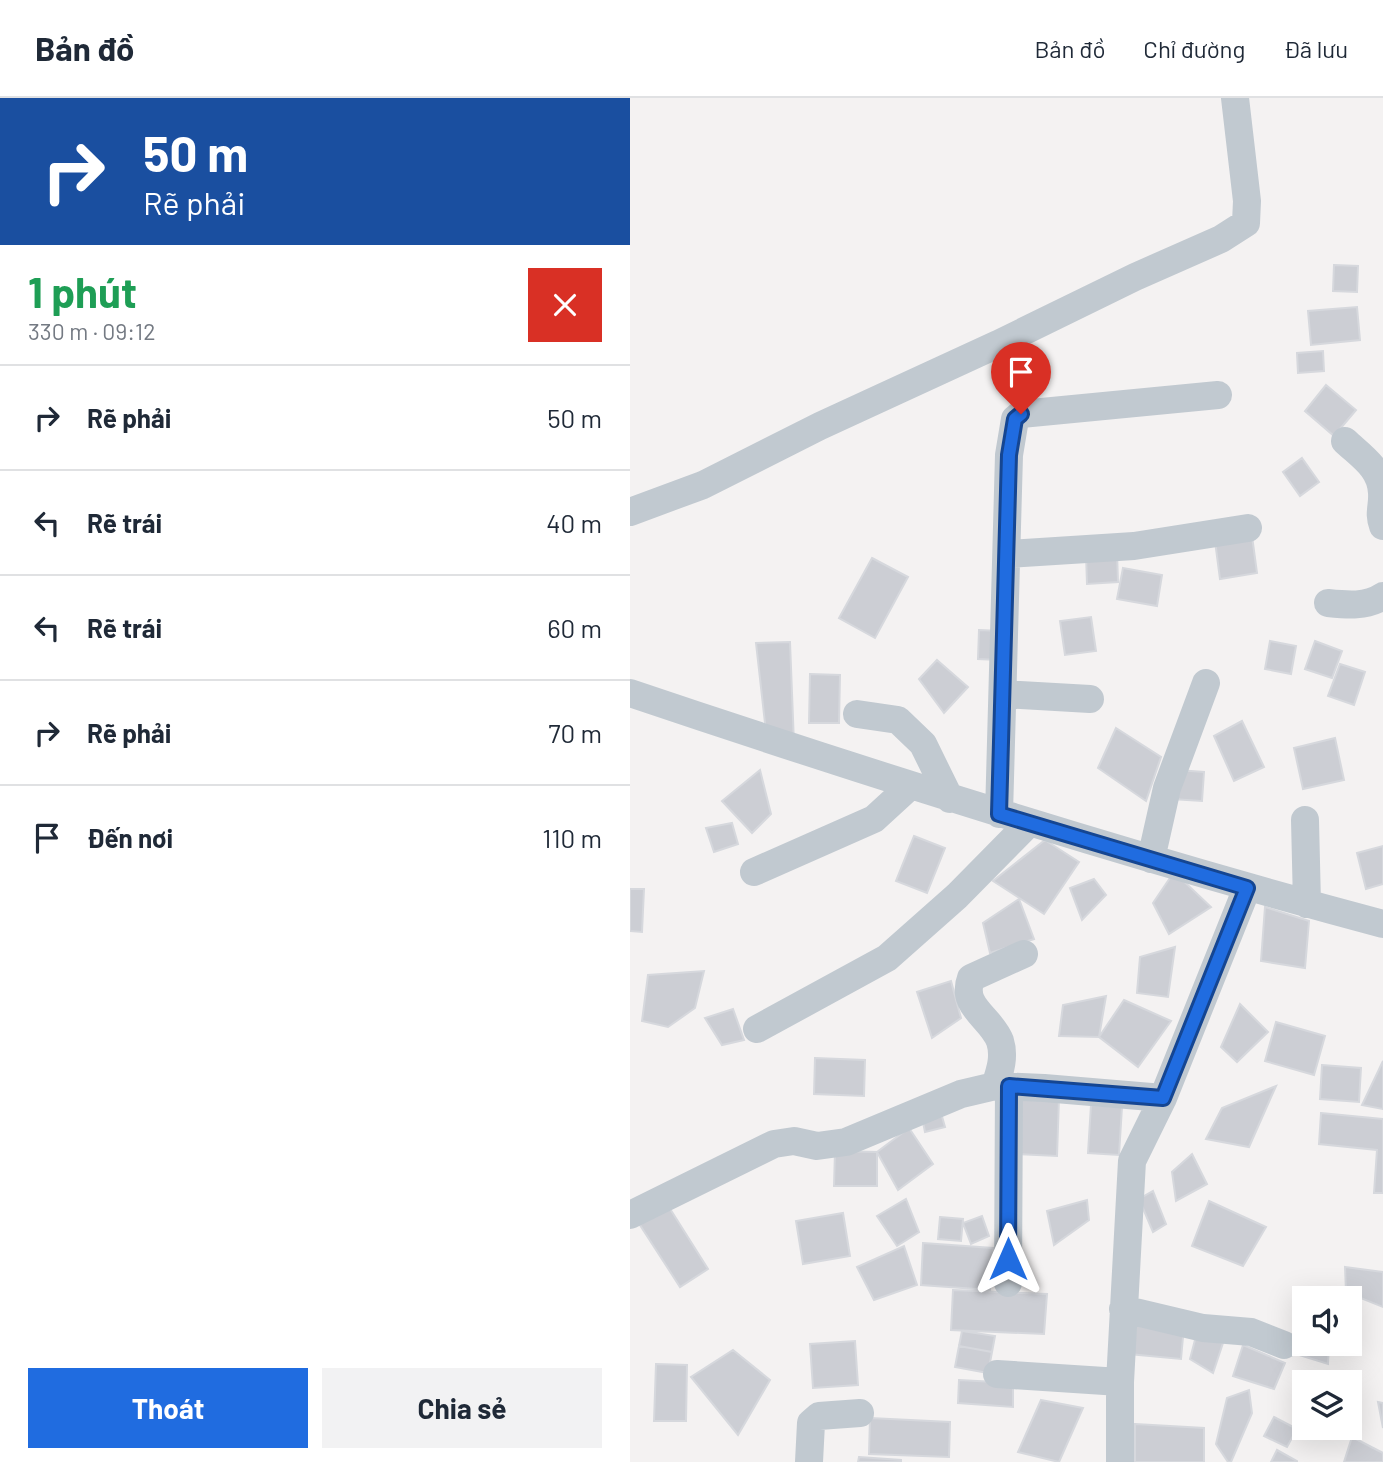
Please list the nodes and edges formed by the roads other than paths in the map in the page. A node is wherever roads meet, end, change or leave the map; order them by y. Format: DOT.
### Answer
graph roads {
  1 [pos="1234,98"];
  2 [pos="1218,395"];
  3 [pos="1345,441"];
  4 [pos="630,512"];
  5 [pos="1383,526"];
  6 [pos="1248,528"];
  7 [pos="1006,554"];
  8 [pos="1383,596"];
  9 [pos="1328,603"];
  10 [pos="1206,683"];
  11 [pos="630,693"];
  12 [pos="1003,694"];
  13 [pos="1090,699"];
  14 [pos="857,714"];
  15 [pos="910,786"];
  16 [pos="950,799"];
  17 [pos="999,814"];
  18 [pos="1305,820"];
  19 [pos="1029,823"];
  20 [pos="1151,859"];
  21 [pos="754,872"];
  22 [pos="1247,888"];
  23 [pos="1307,904"];
  24 [pos="1383,924"];
  25 [pos="1024,954"];
  26 [pos="757,1028"];
  27 [pos="1002,1086"];
  28 [pos="1163,1098"];
  29 [pos="630,1215"];
  30 [pos="1008,1283"];
  31 [pos="1123,1309"];
  32 [pos="1284,1345"];
  33 [pos="997,1374"];
  34 [pos="1120,1382"];
  35 [pos="860,1413"];
  36 [pos="809,1462"];
  37 [pos="1120,1462"];
  1 -- 4 [label="street"];
  2 -- 7 [label="street"];
  3 -- 5 [label="street"];
  6 -- 7 [label="street"];
  7 -- 12 [label="street"];
  8 -- 9 [label="street"];
  10 -- 20 [label="street"];
  11 -- 15 [label="street"];
  12 -- 13 [label="street"];
  12 -- 17 [label="street"];
  14 -- 16 [label="street"];
  15 -- 16 [label="street"];
  15 -- 21 [label="street"];
  16 -- 17 [label="street"];
  17 -- 19 [label="street"];
  18 -- 23 [label="street"];
  19 -- 20 [label="street"];
  19 -- 26 [label="street"];
  20 -- 22 [label="street"];
  22 -- 23 [label="street"];
  22 -- 28 [label="street"];
  23 -- 24 [label="street"];
  25 -- 27 [label="street"];
  27 -- 28 [label="street"];
  27 -- 29 [label="street"];
  27 -- 30 [label="street"];
  28 -- 31 [label="street"];
  31 -- 32 [label="street"];
  31 -- 34 [label="street"];
  33 -- 34 [label="street"];
  34 -- 37 [label="street"];
  35 -- 36 [label="street"];
}
